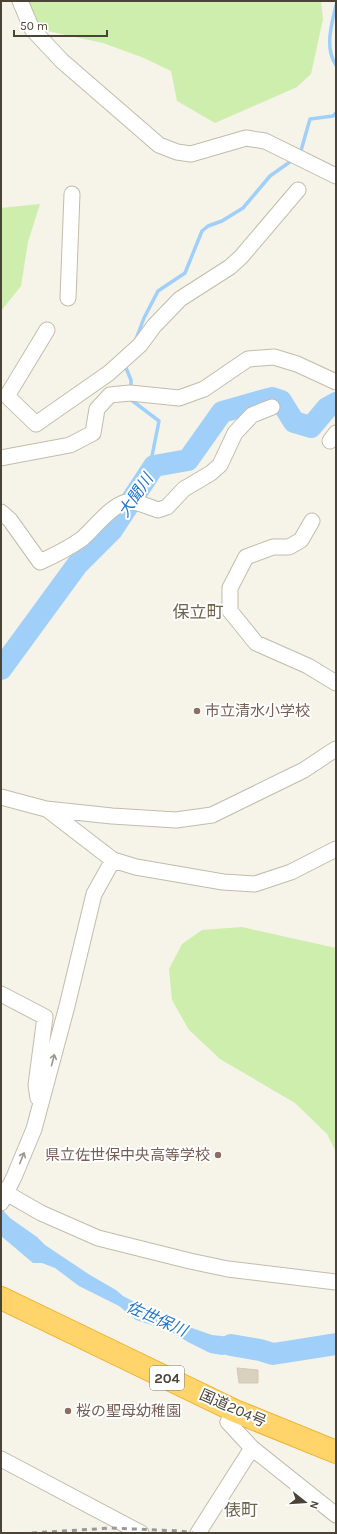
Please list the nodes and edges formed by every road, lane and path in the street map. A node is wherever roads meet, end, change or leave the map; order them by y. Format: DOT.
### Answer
graph roads {
  1 [pos="20,1"];
  2 [pos="336,176"];
  3 [pos="298,190"];
  4 [pos="72,194"];
  5 [pos="68,298"];
  6 [pos="47,330"];
  7 [pos="336,382"];
  8 [pos="272,407"];
  9 [pos="1,458"];
  10 [pos="1,512"];
  11 [pos="312,521"];
  12 [pos="336,683"];
  13 [pos="336,750"];
  14 [pos="1,797"];
  15 [pos="46,809"];
  16 [pos="336,849"];
  17 [pos="113,860"];
  18 [pos="1,994"];
  19 [pos="39,1111"];
  20 [pos="3,1195"];
  21 [pos="336,1282"];
  22 [pos="1,1298"];
  23 [pos="235,1411"];
  24 [pos="252,1448"];
  25 [pos="336,1452"];
  26 [pos="1,1459"];
  27 [pos="336,1515"];
  28 [pos="141,1533"];
  29 [pos="198,1533"];
  1 -- 2 [label="street"];
  3 -- 6 [label="street"];
  4 -- 5 [label="street"];
  7 -- 9 [label="street"];
  8 -- 10 [label="street"];
  11 -- 12 [label="street"];
  13 -- 15 [label="street"];
  14 -- 15 [label="street"];
  15 -- 17 [label="street"];
  16 -- 17 [label="street"];
  19 -- 17 [label="street, one-way"];
  18 -- 19 [label="street"];
  20 -- 19 [label="street, one-way"];
  20 -- 21 [label="street"];
  22 -- 23 [label="highway, 国道204号 / 204"];
  23 -- 24 [label="street"];
  23 -- 25 [label="highway, 国道204号 / 204"];
  24 -- 27 [label="street"];
  24 -- 29 [label="street"];
  26 -- 28 [label="street"];
}
